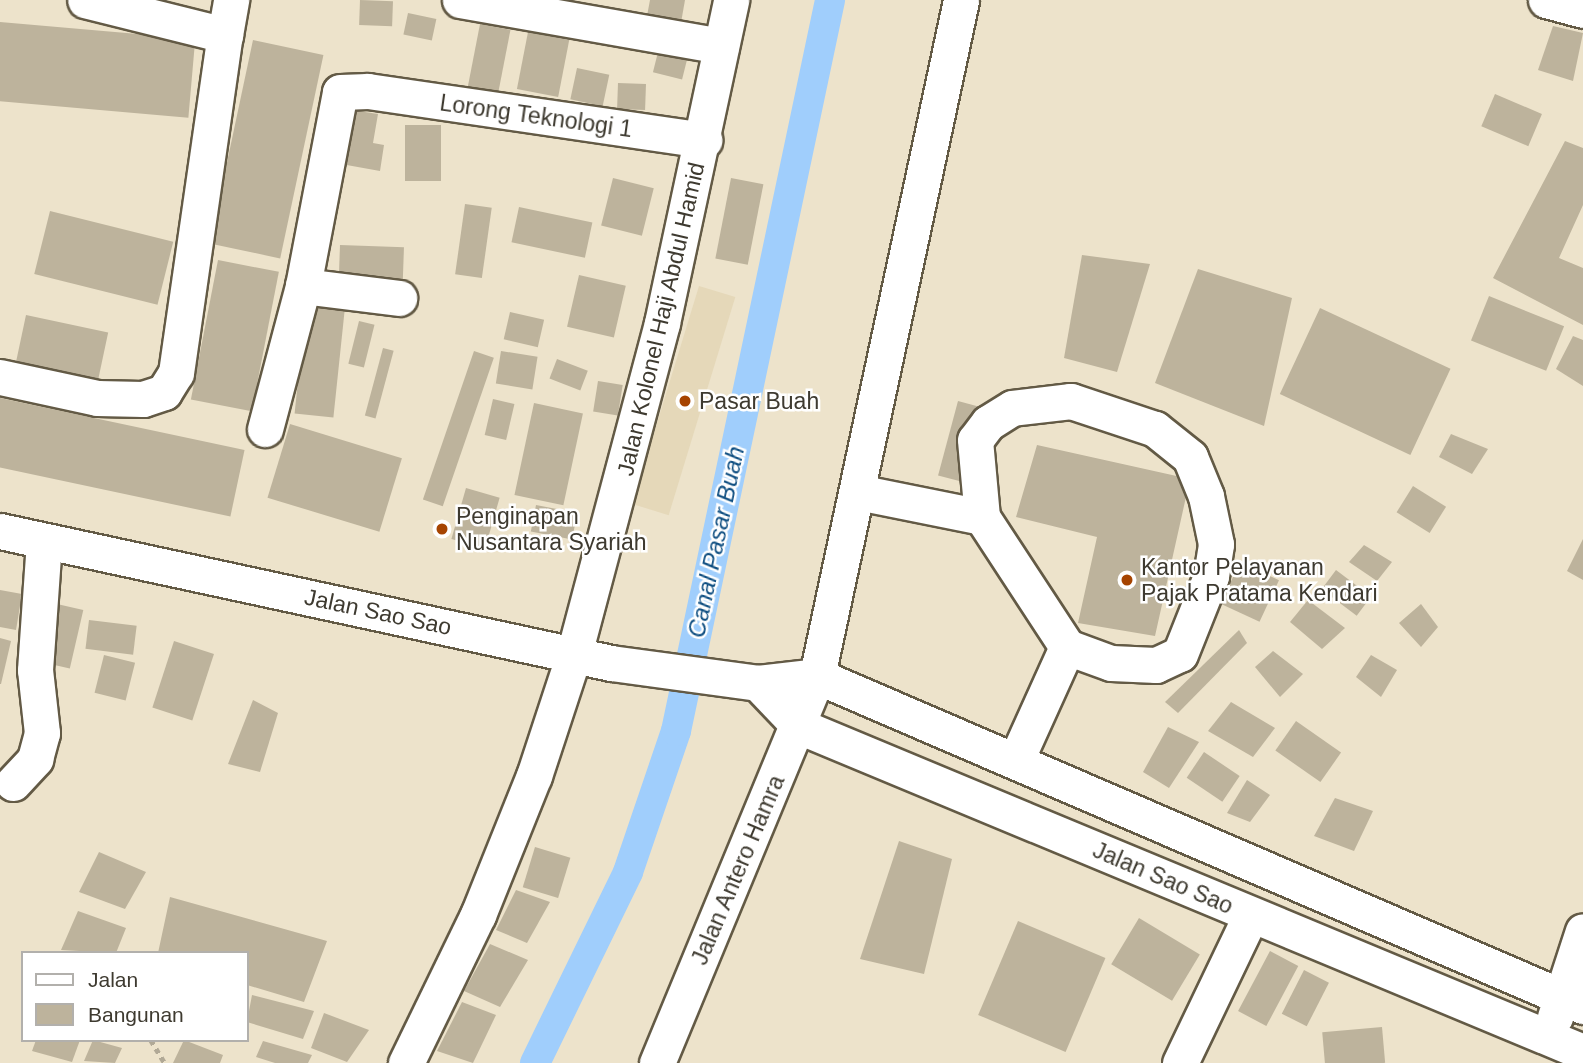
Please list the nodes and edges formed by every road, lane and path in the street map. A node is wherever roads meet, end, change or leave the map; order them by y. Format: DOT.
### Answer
graph roads {
  1 [pos="85,0"];
  2 [pos="231,0"];
  3 [pos="460,0"];
  4 [pos="731,0"];
  5 [pos="961,0"];
  6 [pos="1546,0"];
  7 [pos="1583,10"];
  8 [pos="225,35"];
  9 [pos="721,46"];
  10 [pos="704,140"];
  11 [pos="303,286"];
  12 [pos="400,298"];
  13 [pos="0,377"];
  14 [pos="265,429"];
  15 [pos="858,492"];
  16 [pos="982,517"];
  17 [pos="0,531"];
  18 [pos="44,541"];
  19 [pos="1067,647"];
  20 [pos="574,654"];
  21 [pos="817,676"];
  22 [pos="758,683"];
  23 [pos="799,726"];
  24 [pos="1016,760"];
  25 [pos="13,783"];
  26 [pos="1251,915"];
  27 [pos="1583,931"];
  28 [pos="1573,1001"];
  29 [pos="1548,1037"];
  30 [pos="152,1042"];
  31 [pos="1583,1052"];
  32 [pos="165,1063"];
  33 [pos="406,1063"];
  34 [pos="657,1063"];
  35 [pos="1180,1063"];
  1 -- 8 [label="street"];
  2 -- 8 [label="street"];
  3 -- 9 [label="street"];
  4 -- 9 [label="street, Jalan Kolonel Haji Abdul Hamid"];
  5 -- 15 [label="street, Jalan Antero Hamra"];
  6 -- 7 [label="street"];
  8 -- 13 [label="street"];
  9 -- 10 [label="street, Jalan Kolonel Haji Abdul Hamid"];
  10 -- 11 [label="street, Lorong Teknologi 1"];
  10 -- 20 [label="street, Jalan Kolonel Haji Abdul Hamid"];
  11 -- 12 [label="street"];
  11 -- 14 [label="street"];
  15 -- 16 [label="street"];
  15 -- 21 [label="street, Jalan Antero Hamra"];
  16 -- 19 [label="street"];
  16 -- 19 [label="street"];
  17 -- 18 [label="street, Jalan Sao Sao"];
  18 -- 20 [label="street, Jalan Sao Sao"];
  18 -- 25 [label="street"];
  19 -- 24 [label="street"];
  20 -- 22 [label="street, Jalan Sao Sao"];
  20 -- 33 [label="street, Jalan Kolonel Haji Abdul Hamid"];
  21 -- 22 [label="street, Jalan Sao Sao"];
  21 -- 23 [label="street, Jalan Antero Hamra"];
  21 -- 24 [label="street, Jalan Sao Sao"];
  22 -- 23 [label="street, Jalan Sao Sao"];
  23 -- 26 [label="street, Jalan Sao Sao"];
  23 -- 34 [label="street, Jalan Antero Hamra"];
  24 -- 28 [label="street, Jalan Sao Sao"];
  26 -- 29 [label="street, Jalan Sao Sao"];
  26 -- 35 [label="street"];
  27 -- 28 [label="street"];
  28 -- 29 [label="street"];
  29 -- 31 [label="street, Jalan Sao Sao"];
  30 -- 32 [label="path"];
}
